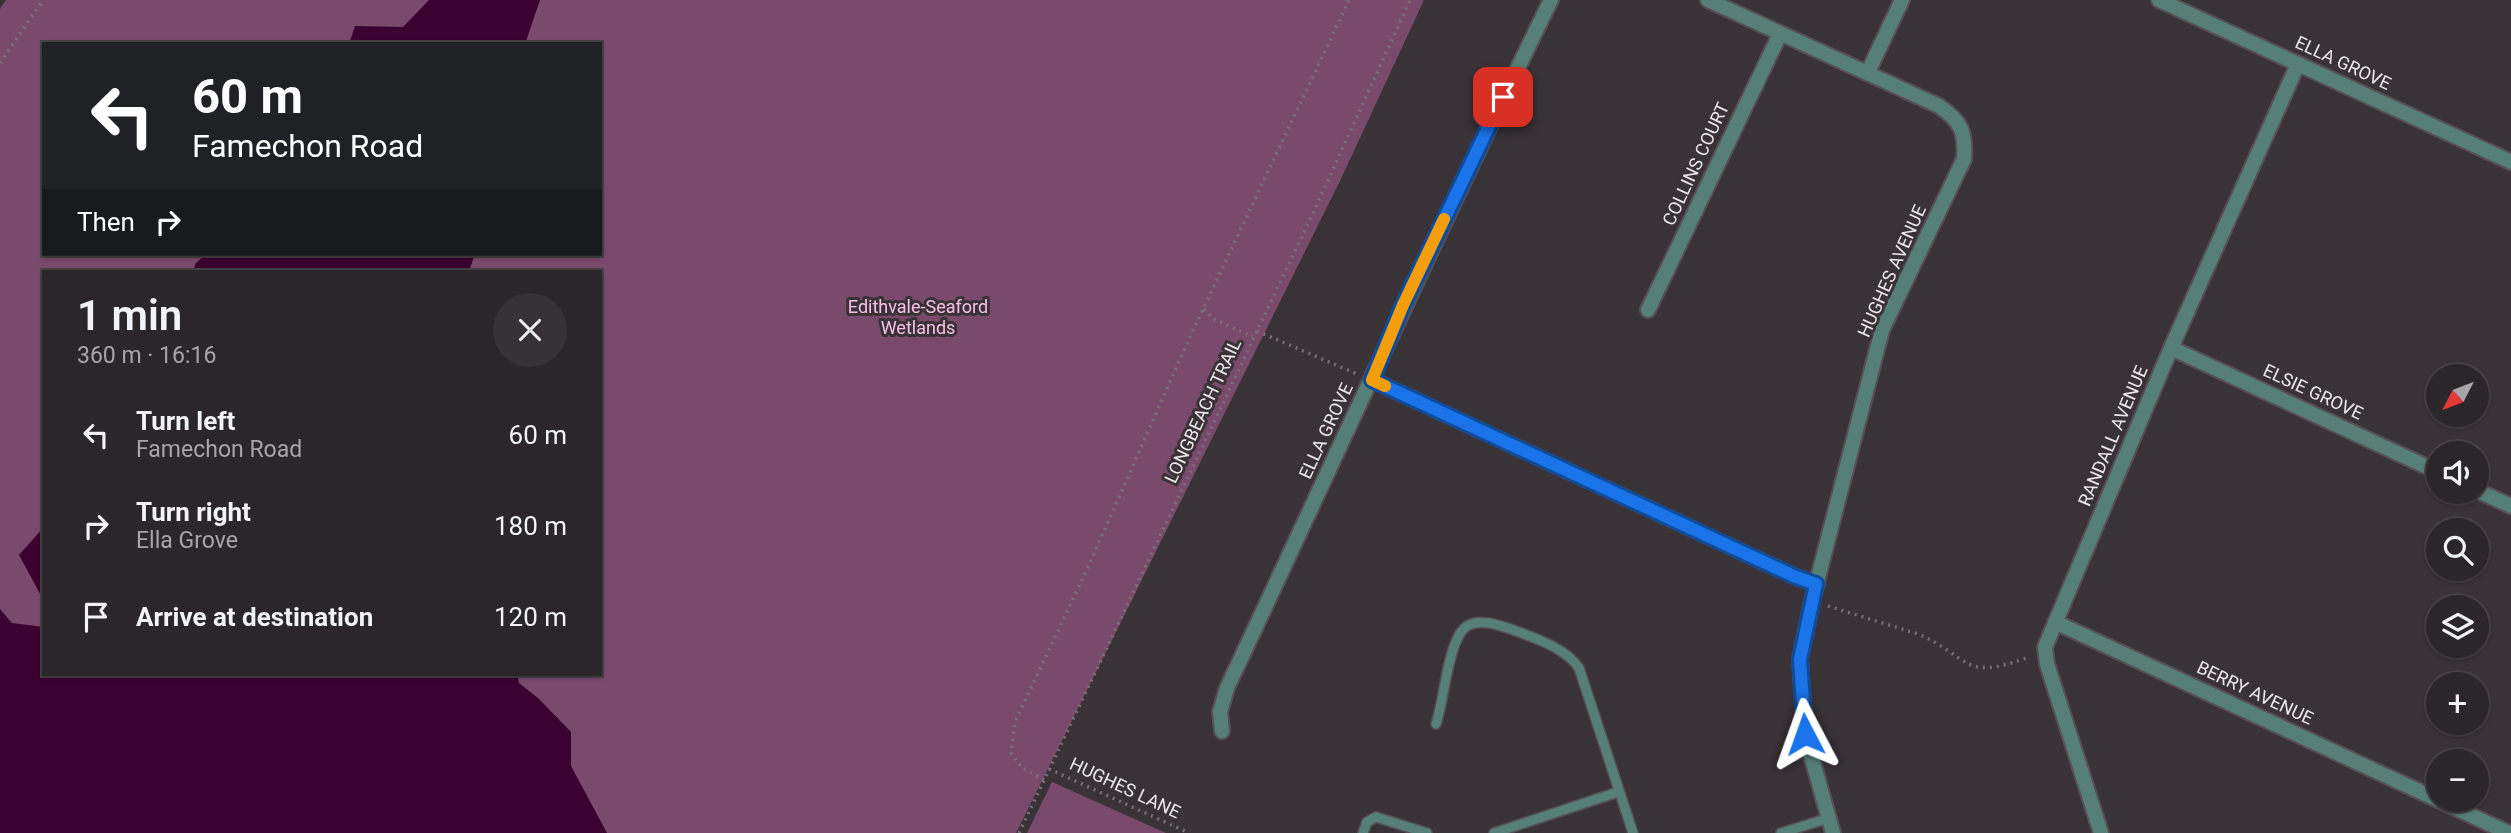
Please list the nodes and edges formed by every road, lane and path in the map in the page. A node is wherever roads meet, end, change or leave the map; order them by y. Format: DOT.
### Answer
graph roads {
  1 [pos="43,0"];
  2 [pos="1349,0"];
  3 [pos="1410,0"];
  4 [pos="1551,0"];
  5 [pos="1708,0"];
  6 [pos="1902,0"];
  7 [pos="2159,0"];
  8 [pos="1780,34"];
  9 [pos="0,63"];
  10 [pos="2298,64"];
  11 [pos="1868,72"];
  12 [pos="2511,162"];
  13 [pos="1204,309"];
  14 [pos="1648,310"];
  15 [pos="1257,331"];
  16 [pos="1254,337"];
  17 [pos="2171,348"];
  18 [pos="1372,380"];
  19 [pos="2426,466"];
  20 [pos="2489,496"];
  21 [pos="2511,506"];
  22 [pos="1816,584"];
  23 [pos="1812,601"];
  24 [pos="2055,622"];
  25 [pos="2026,658"];
  26 [pos="1436,723"];
  27 [pos="1222,731"];
  28 [pos="1049,769"];
  29 [pos="1044,780"];
  30 [pos="1618,792"];
  31 [pos="2426,794"];
  32 [pos="2464,812"];
  33 [pos="1829,818"];
  34 [pos="1019,833"];
  35 [pos="1189,833"];
  36 [pos="1363,833"];
  37 [pos="1427,833"];
  38 [pos="1494,833"];
  39 [pos="1633,833"];
  40 [pos="1782,833"];
  41 [pos="1833,833"];
  42 [pos="2102,833"];
  43 [pos="2509,833"];
  1 -- 9 [label="path"];
  2 -- 13 [label="path"];
  3 -- 15 [label="path, LONGBEACH TRAIL"];
  4 -- 18 [label="street, ELLA GROVE"];
  5 -- 8 [label="street, HUGHES AVENUE"];
  6 -- 11 [label="street"];
  7 -- 10 [label="street, ELLA GROVE"];
  8 -- 11 [label="street, HUGHES AVENUE"];
  8 -- 14 [label="street, COLLINS COURT"];
  10 -- 12 [label="street, ELLA GROVE"];
  10 -- 17 [label="street, RANDALL AVENUE"];
  11 -- 22 [label="street, HUGHES AVENUE"];
  13 -- 16 [label="path"];
  13 -- 29 [label="path"];
  15 -- 16 [label="path, LONGBEACH TRAIL"];
  15 -- 18 [label="path"];
  16 -- 28 [label="path, LONGBEACH TRAIL"];
  17 -- 19 [label="street, ELSIE GROVE"];
  17 -- 24 [label="street, RANDALL AVENUE"];
  18 -- 22 [label="street"];
  18 -- 27 [label="street, ELLA GROVE"];
  20 -- 21 [label="street"];
  22 -- 23 [label="street, HUGHES AVENUE"];
  23 -- 25 [label="path"];
  23 -- 33 [label="street, HUGHES AVENUE"];
  24 -- 31 [label="street, BERRY AVENUE"];
  24 -- 42 [label="street, RANDALL AVENUE"];
  26 -- 30 [label="lane"];
  28 -- 29 [label="path, LONGBEACH TRAIL"];
  28 -- 35 [label="path, HUGHES LANE"];
  29 -- 34 [label="path, LONGBEACH TRAIL"];
  30 -- 38 [label="lane"];
  30 -- 39 [label="lane"];
  32 -- 43 [label="street, BERRY AVENUE"];
  33 -- 40 [label="lane"];
  33 -- 41 [label="street, HUGHES AVENUE"];
  36 -- 37 [label="lane"];
}
